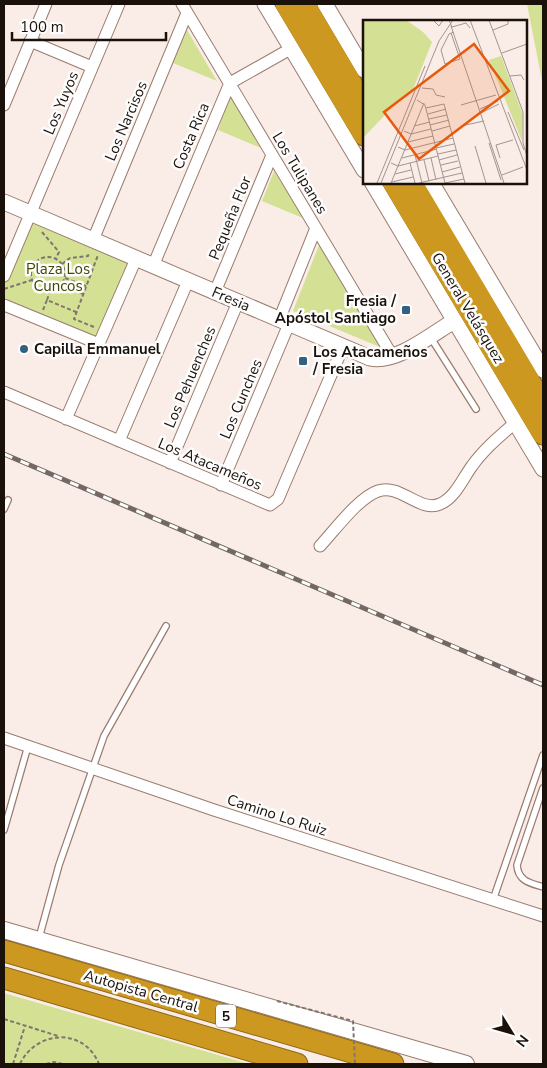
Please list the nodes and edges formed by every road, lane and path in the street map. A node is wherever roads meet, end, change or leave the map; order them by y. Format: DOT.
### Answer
graph roads {
  1 [pos="46,4"];
  2 [pos="119,4"];
  3 [pos="265,4"];
  4 [pos="286,4"];
  5 [pos="304,4"];
  6 [pos="325,4"];
  7 [pos="185,8"];
  8 [pos="30,42"];
  9 [pos="292,48"];
  10 [pos="92,67"];
  11 [pos="363,68"];
  12 [pos="230,84"];
  13 [pos="363,103"];
  14 [pos="4,105"];
  15 [pos="363,133"];
  16 [pos="272,155"];
  17 [pos="363,168"];
  18 [pos="373,184"];
  19 [pos="394,184"];
  20 [pos="412,184"];
  21 [pos="432,184"];
  22 [pos="4,202"];
  23 [pos="31,214"];
  24 [pos="316,228"];
  25 [pos="40,230"];
  26 [pos="94,246"];
  27 [pos="56,259"];
  28 [pos="136,259"];
  29 [pos="62,264"];
  30 [pos="153,266"];
  31 [pos="4,276"];
  32 [pos="65,278"];
  33 [pos="32,280"];
  34 [pos="188,281"];
  35 [pos="61,285"];
  36 [pos="86,286"];
  37 [pos="4,290"];
  38 [pos="50,291"];
  39 [pos="215,292"];
  40 [pos="83,294"];
  41 [pos="47,300"];
  42 [pos="238,302"];
  43 [pos="4,305"];
  44 [pos="76,312"];
  45 [pos="39,320"];
  46 [pos="454,321"];
  47 [pos="284,322"];
  48 [pos="104,331"];
  49 [pos="429,336"];
  50 [pos="99,344"];
  51 [pos="343,347"];
  52 [pos="394,357"];
  53 [pos="543,370"];
  54 [pos="4,392"];
  55 [pos="543,404"];
  56 [pos="476,409"];
  57 [pos="66,419"];
  58 [pos="516,422"];
  59 [pos="543,434"];
  60 [pos="119,442"];
  61 [pos="170,463"];
  62 [pos="543,469"];
  63 [pos="221,485"];
  64 [pos="8,500"];
  65 [pos="4,509"];
  66 [pos="320,546"];
  67 [pos="166,626"];
  68 [pos="4,738"];
  69 [pos="28,746"];
  70 [pos="543,755"];
  71 [pos="92,769"];
  72 [pos="543,788"];
  73 [pos="4,830"];
  74 [pos="543,887"];
  75 [pos="493,900"];
  76 [pos="543,916"];
  77 [pos="4,930"];
  78 [pos="38,940"];
  79 [pos="4,951"];
  80 [pos="4,978"];
  81 [pos="277,1000"];
  82 [pos="4,1019"];
  83 [pos="25,1026"];
  84 [pos="61,1036"];
  85 [pos="13,1064"];
  86 [pos="20,1064"];
  87 [pos="46,1064"];
  88 [pos="63,1064"];
  89 [pos="99,1064"];
  90 [pos="297,1064"];
  91 [pos="355,1064"];
  92 [pos="393,1064"];
  93 [pos="466,1064"];
  1 -- 8 [label="street"];
  2 -- 10 [label="street, Los Yuyos"];
  3 -- 9 [label="street"];
  4 -- 15 [label="highway"];
  5 -- 13 [label="highway"];
  6 -- 11 [label="street"];
  7 -- 12 [label="street, Los Tulipanes"];
  7 -- 26 [label="street, Los Narcisos"];
  8 -- 10 [label="street"];
  8 -- 14 [label="street"];
  9 -- 12 [label="street"];
  9 -- 17 [label="street"];
  10 -- 23 [label="street, Los Yuyos"];
  12 -- 16 [label="street, Los Tulipanes"];
  12 -- 30 [label="street, Costa Rica"];
  16 -- 24 [label="street, Los Tulipanes"];
  16 -- 39 [label="street, Pequeña Flor"];
  18 -- 46 [label="street"];
  19 -- 59 [label="highway, General Velásquez"];
  20 -- 55 [label="highway, General Velásquez"];
  21 -- 53 [label="street"];
  22 -- 23 [label="street, Fresia"];
  23 -- 26 [label="street, Fresia"];
  23 -- 31 [label="street, Los Yuyos"];
  24 -- 47 [label="street, Los Cunches"];
  24 -- 52 [label="street, Los Tulipanes"];
  25 -- 27 [label="path"];
  26 -- 28 [label="street, Fresia"];
  26 -- 29 [label="path"];
  26 -- 36 [label="path"];
  27 -- 29 [label="path"];
  27 -- 33 [label="path"];
  28 -- 30 [label="street, Fresia"];
  28 -- 48 [label="street"];
  29 -- 32 [label="path"];
  30 -- 34 [label="street, Fresia"];
  32 -- 35 [label="path"];
  32 -- 36 [label="path"];
  33 -- 37 [label="path"];
  33 -- 38 [label="path"];
  34 -- 39 [label="street, Fresia"];
  34 -- 60 [label="street"];
  35 -- 38 [label="path"];
  35 -- 40 [label="path"];
  36 -- 40 [label="path"];
  38 -- 41 [label="path"];
  39 -- 42 [label="street, Fresia"];
  40 -- 44 [label="path"];
  41 -- 44 [label="path"];
  41 -- 45 [label="path"];
  42 -- 47 [label="street, Fresia"];
  42 -- 61 [label="street, Los Pehuenches"];
  43 -- 45 [label="street"];
  44 -- 48 [label="path"];
  45 -- 50 [label="street"];
  46 -- 49 [label="street"];
  46 -- 58 [label="street"];
  47 -- 51 [label="street, Fresia"];
  47 -- 63 [label="street, Los Cunches"];
  48 -- 50 [label="street"];
  49 -- 52 [label="street"];
  49 -- 56 [label="lane"];
  50 -- 57 [label="street"];
  51 -- 52 [label="street, Fresia"];
  51 -- 63 [label="street, Los Atacameños"];
  54 -- 57 [label="street, Los Atacameños"];
  57 -- 60 [label="street, Los Atacameños"];
  58 -- 62 [label="street"];
  58 -- 66 [label="street"];
  60 -- 61 [label="street, Los Atacameños"];
  61 -- 63 [label="street, Los Atacameños"];
  64 -- 65 [label="lane"];
  67 -- 71 [label="lane"];
  68 -- 69 [label="street, Camino Lo Ruiz"];
  69 -- 71 [label="street, Camino Lo Ruiz"];
  69 -- 73 [label="lane"];
  70 -- 75 [label="lane"];
  71 -- 75 [label="street, Camino Lo Ruiz"];
  71 -- 78 [label="lane"];
  72 -- 74 [label="lane"];
  75 -- 76 [label="street, Camino Lo Ruiz"];
  77 -- 78 [label="main road"];
  78 -- 93 [label="main road"];
  79 -- 92 [label="highway, Autopista Central / 5"];
  80 -- 90 [label="highway, Autopista Central / 5"];
  81 -- 91 [label="path, bridge"];
  82 -- 83 [label="path"];
  83 -- 84 [label="path"];
  83 -- 85 [label="path"];
  84 -- 86 [label="path"];
  84 -- 89 [label="path"];
  87 -- 88 [label="path"];
}
